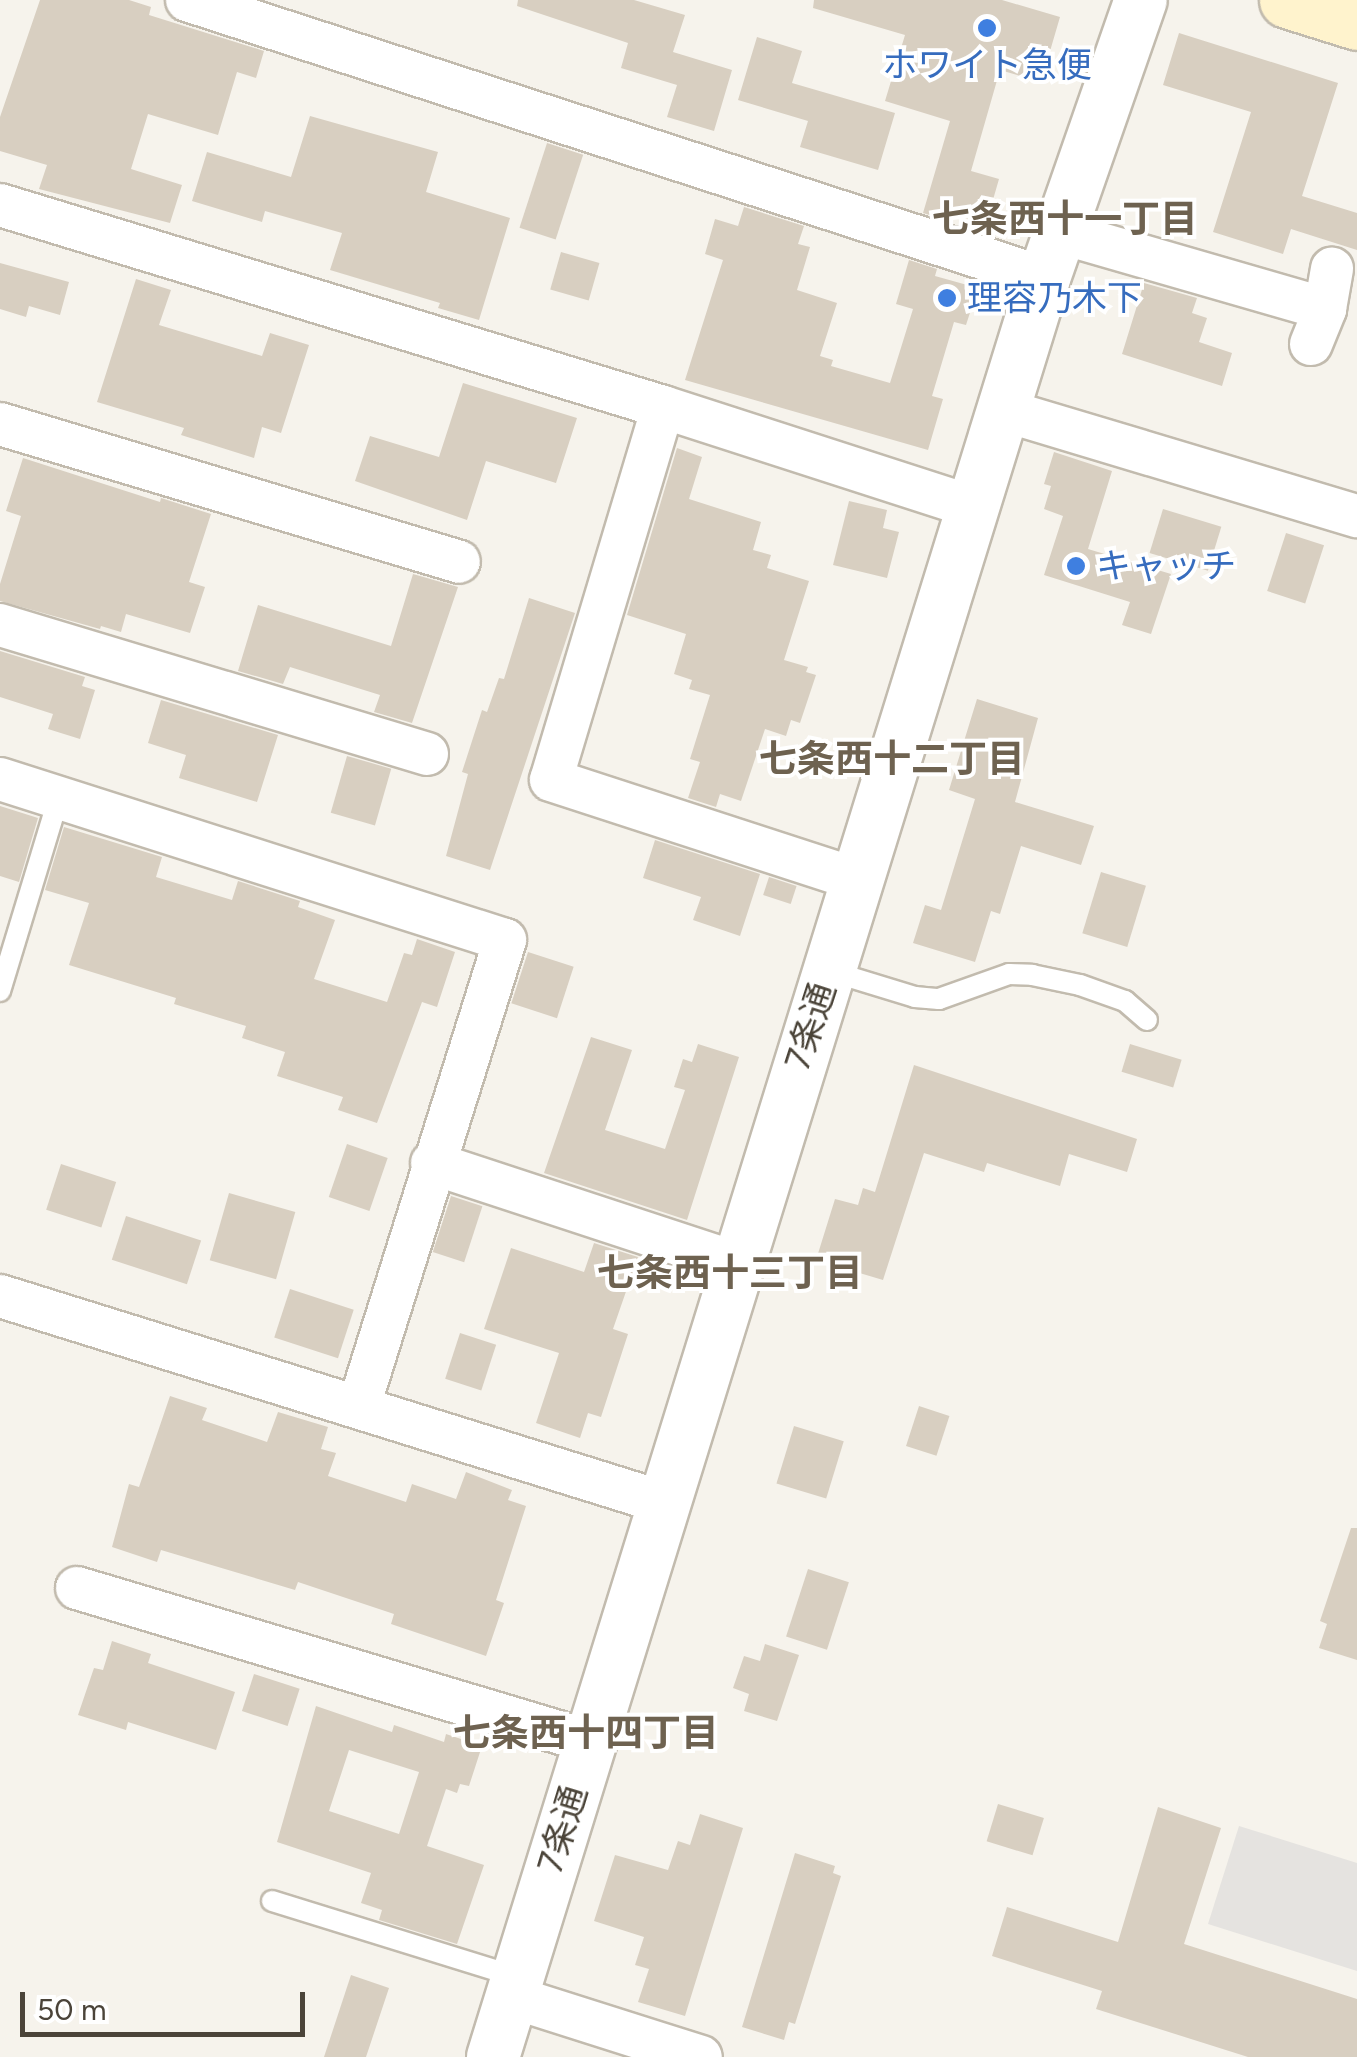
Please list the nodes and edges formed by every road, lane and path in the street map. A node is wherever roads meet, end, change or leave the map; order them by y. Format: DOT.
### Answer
graph roads {
  1 [pos="187,0"];
  2 [pos="1141,0"];
  3 [pos="1287,0"];
  4 [pos="1357,22"];
  5 [pos="0,205"];
  6 [pos="1051,255"];
  7 [pos="1323,307"];
  8 [pos="663,407"];
  9 [pos="1003,410"];
  10 [pos="0,424"];
  11 [pos="975,508"];
  12 [pos="1357,516"];
  13 [pos="459,562"];
  14 [pos="0,624"];
  15 [pos="428,754"];
  16 [pos="0,778"];
  17 [pos="58,797"];
  18 [pos="856,879"];
  19 [pos="828,970"];
  20 [pos="0,991"];
  21 [pos="1147,1020"];
  22 [pos="432,1163"];
  23 [pos="736,1263"];
  24 [pos="0,1296"];
  25 [pos="359,1407"];
  26 [pos="662,1502"];
  27 [pos="77,1588"];
  28 [pos="588,1741"];
  29 [pos="272,1901"];
  30 [pos="515,1987"];
  31 [pos="493,2057"];
  32 [pos="701,2057"];
  1 -- 6 [label="street"];
  2 -- 6 [label="street, 7条通"];
  3 -- 4 [label="main road"];
  5 -- 8 [label="street"];
  6 -- 7 [label="street"];
  6 -- 9 [label="street, 7条通"];
  8 -- 11 [label="street"];
  8 -- 18 [label="street"];
  9 -- 11 [label="street, 7条通"];
  9 -- 12 [label="street"];
  10 -- 13 [label="street"];
  11 -- 18 [label="street, 7条通"];
  14 -- 15 [label="street"];
  16 -- 17 [label="street"];
  17 -- 20 [label="lane"];
  17 -- 22 [label="street"];
  18 -- 19 [label="street, 7条通"];
  19 -- 21 [label="lane"];
  19 -- 23 [label="street, 7条通"];
  22 -- 23 [label="street"];
  22 -- 25 [label="street"];
  23 -- 26 [label="street, 7条通"];
  24 -- 25 [label="street"];
  25 -- 26 [label="street"];
  26 -- 28 [label="street, 7条通"];
  27 -- 28 [label="street"];
  28 -- 30 [label="street, 7条通"];
  29 -- 30 [label="lane"];
  30 -- 31 [label="street, 7条通"];
  30 -- 32 [label="street"];
}
